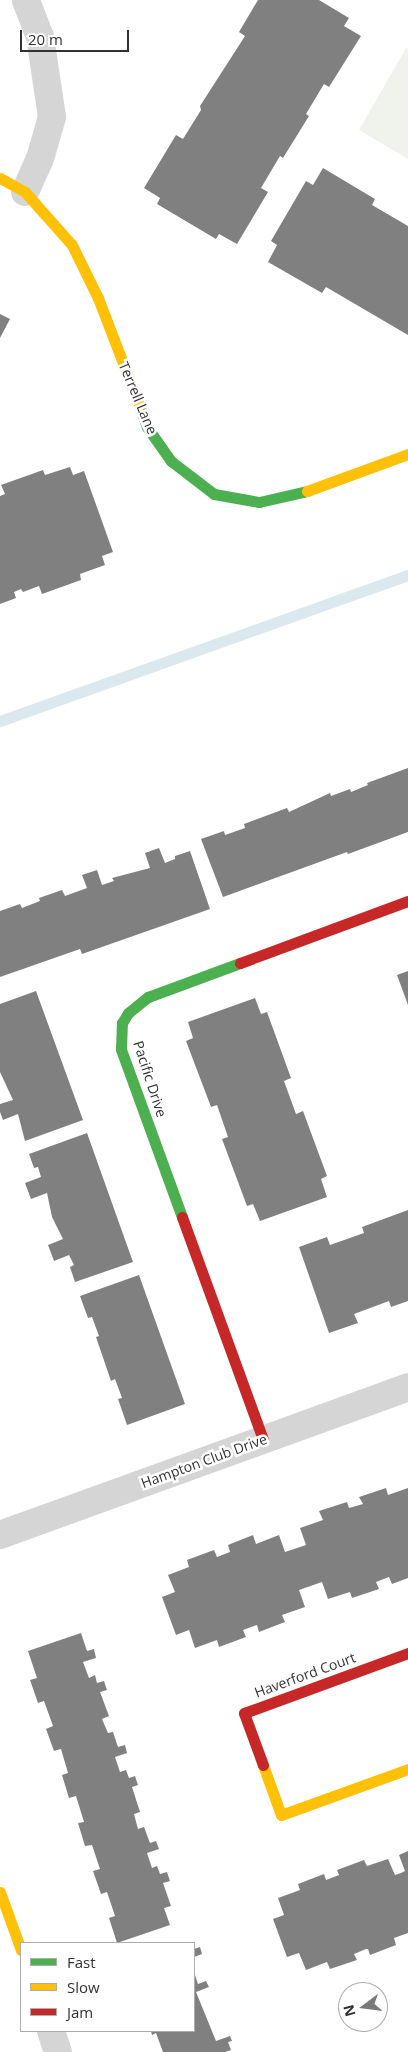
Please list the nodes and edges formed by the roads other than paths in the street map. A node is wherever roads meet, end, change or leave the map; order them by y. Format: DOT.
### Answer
graph roads {
  1 [pos="26,0"];
  2 [pos="0,178"];
  3 [pos="25,192"];
  4 [pos="408,454"];
  5 [pos="408,901"];
  6 [pos="408,1387"];
  7 [pos="263,1440"];
  8 [pos="0,1535"];
  9 [pos="408,1653"];
  10 [pos="408,1769"];
  11 [pos="0,1892"];
  12 [pos="20,1947"];
  13 [pos="51,2032"];
  14 [pos="58,2052"];
  1 -- 3 [label="street"];
  2 -- 3 [label="street, Terrell Lane"];
  3 -- 4 [label="street, Terrell Lane"];
  5 -- 7 [label="street, Pacific Drive"];
  6 -- 7 [label="street, Hampton Club Drive"];
  7 -- 8 [label="street, Hampton Club Drive"];
  9 -- 10 [label="street, Haverford Court"];
  11 -- 12 [label="street"];
  13 -- 14 [label="street"];
}
